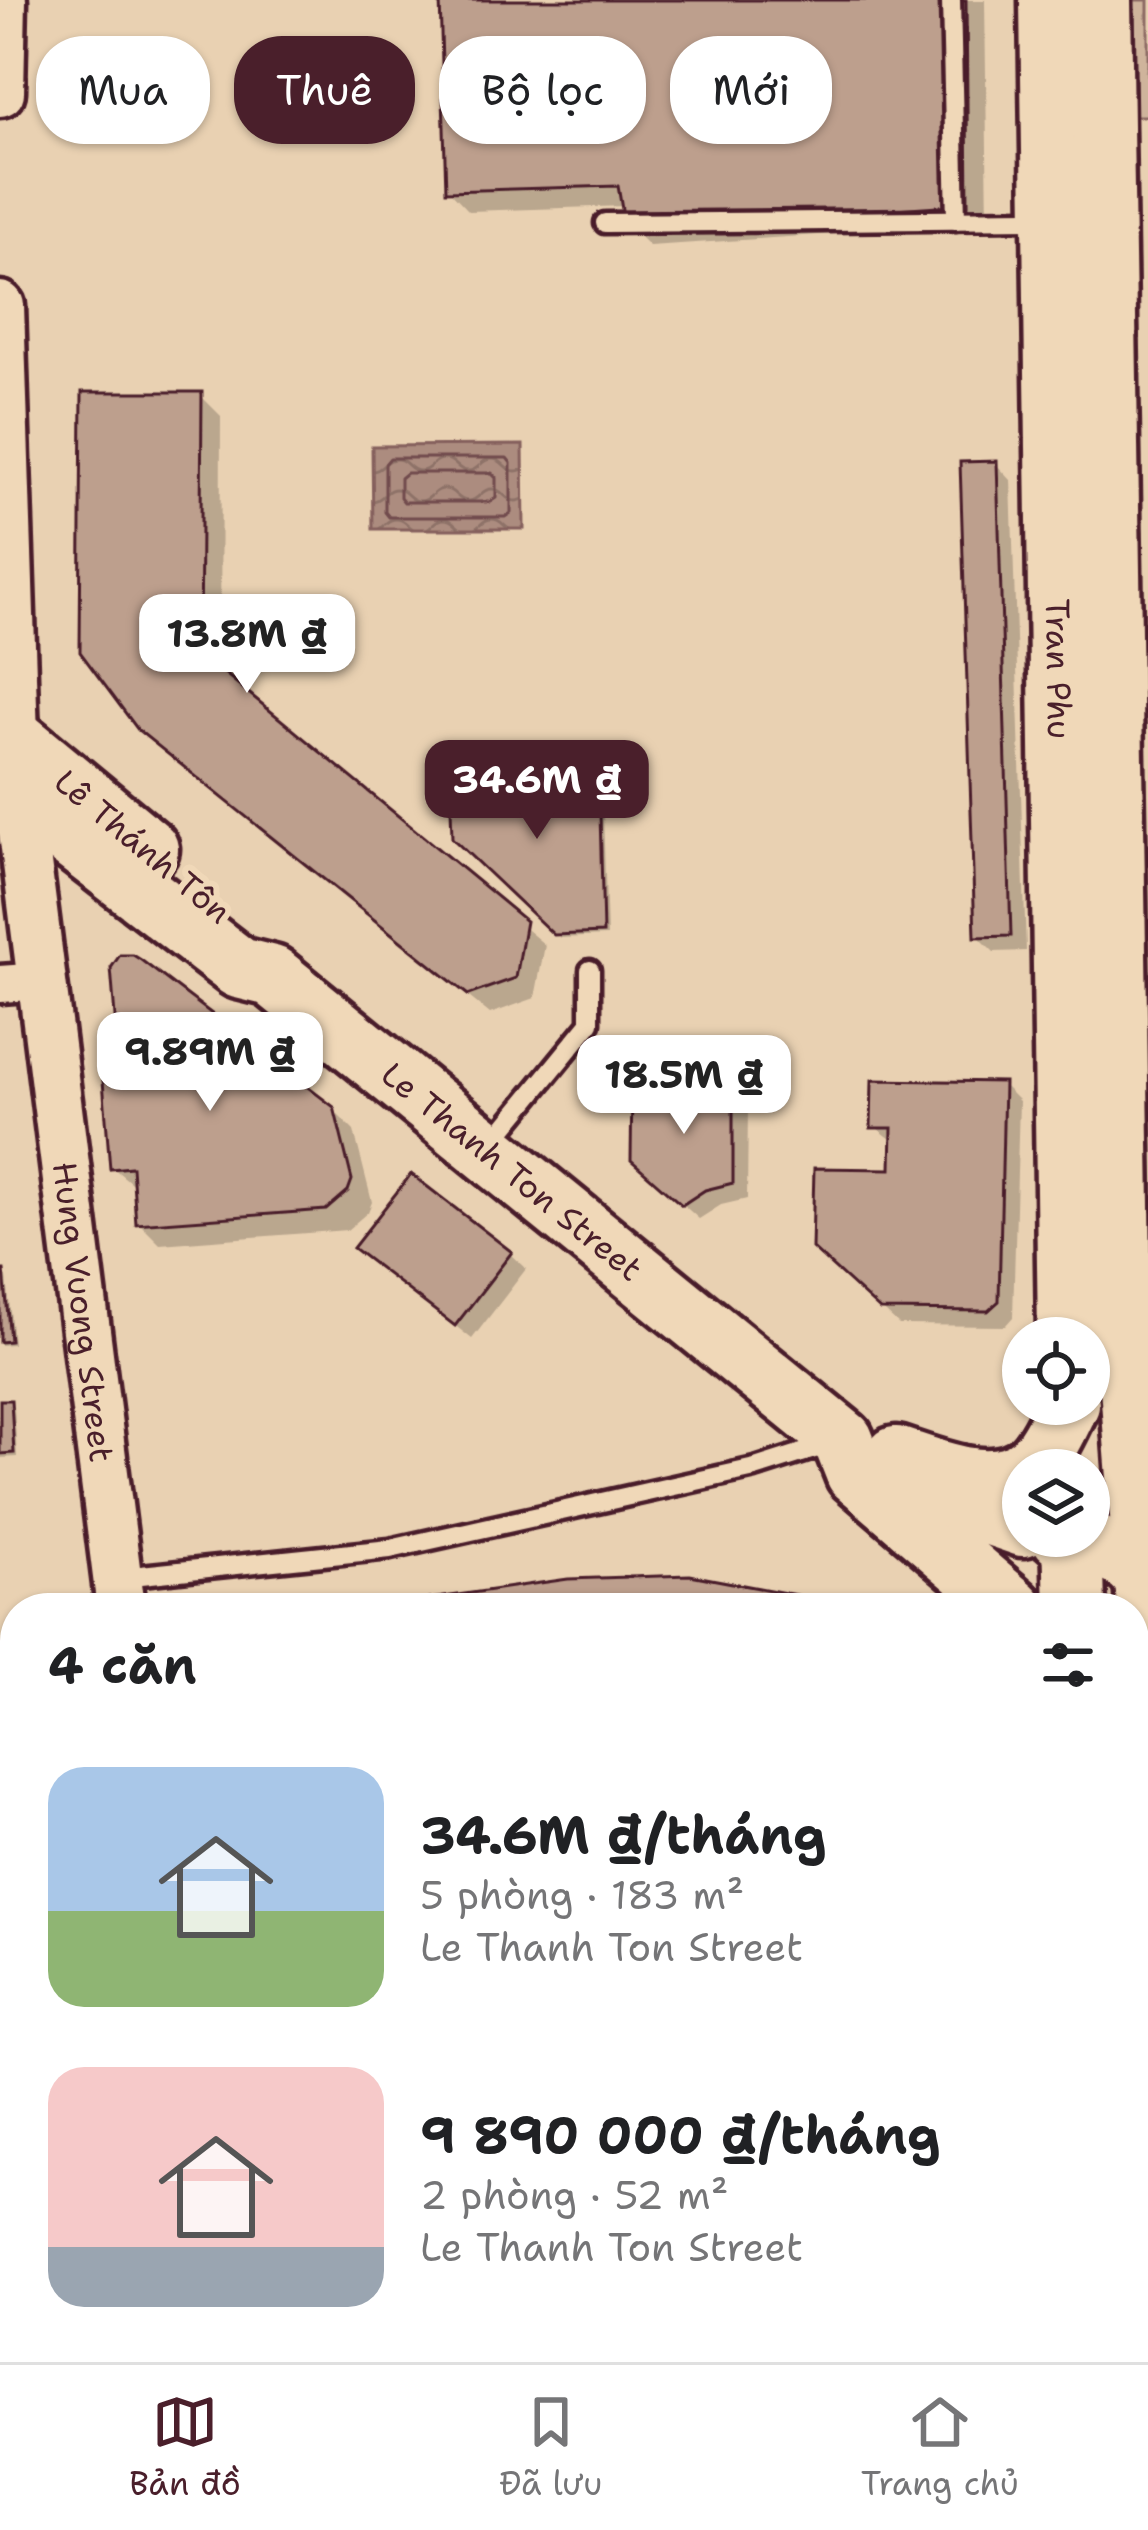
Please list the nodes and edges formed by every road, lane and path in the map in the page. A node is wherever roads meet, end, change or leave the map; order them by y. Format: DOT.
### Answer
graph roads {
  1 [pos="2,0"];
  2 [pos="951,0"];
  3 [pos="1050,0"];
  4 [pos="1101,0"];
  5 [pos="0,92"];
  6 [pos="1054,219"];
  7 [pos="956,220"];
  8 [pos="605,223"];
  9 [pos="0,306"];
  10 [pos="8,762"];
  11 [pos="590,970"];
  12 [pos="272,976"];
  13 [pos="21,982"];
  14 [pos="486,1150"];
  15 [pos="1068,1317"];
  16 [pos="1056,1425"];
  17 [pos="869,1449"];
  18 [pos="1002,1515"];
  19 [pos="1110,1555"];
  20 [pos="1063,1557"];
  21 [pos="119,1593"];
  22 [pos="996,1593"];
  23 [pos="1072,1593"];
  24 [pos="1142,1593"];
  25 [pos="1142,1593"];
  1 -- 5 [label="street"];
  2 -- 7 [label="lane"];
  3 -- 6 [label="main road, Tran Phu"];
  4 -- 24 [label="main road, Tran Phu"];
  6 -- 7 [label="lane"];
  6 -- 15 [label="main road, Tran Phu"];
  7 -- 8 [label="lane"];
  9 -- 10 [label="street, Hung Vuong Street"];
  10 -- 12 [label="main road, Lê Thánh Tôn"];
  10 -- 13 [label="street, Hung Vuong Street"];
  11 -- 14 [label="lane"];
  12 -- 14 [label="main road, Le Thanh Ton Street"];
  13 -- 21 [label="street, Hung Vuong Street"];
  14 -- 17 [label="main road, Le Thanh Ton Street"];
  16 -- 17 [label="main road"];
  17 -- 18 [label="main road"];
  17 -- 21 [label="lane"];
  17 -- 22 [label="main road"];
  19 -- 25 [label="main road, Tran Phu"];
  20 -- 23 [label="main road"];
}
